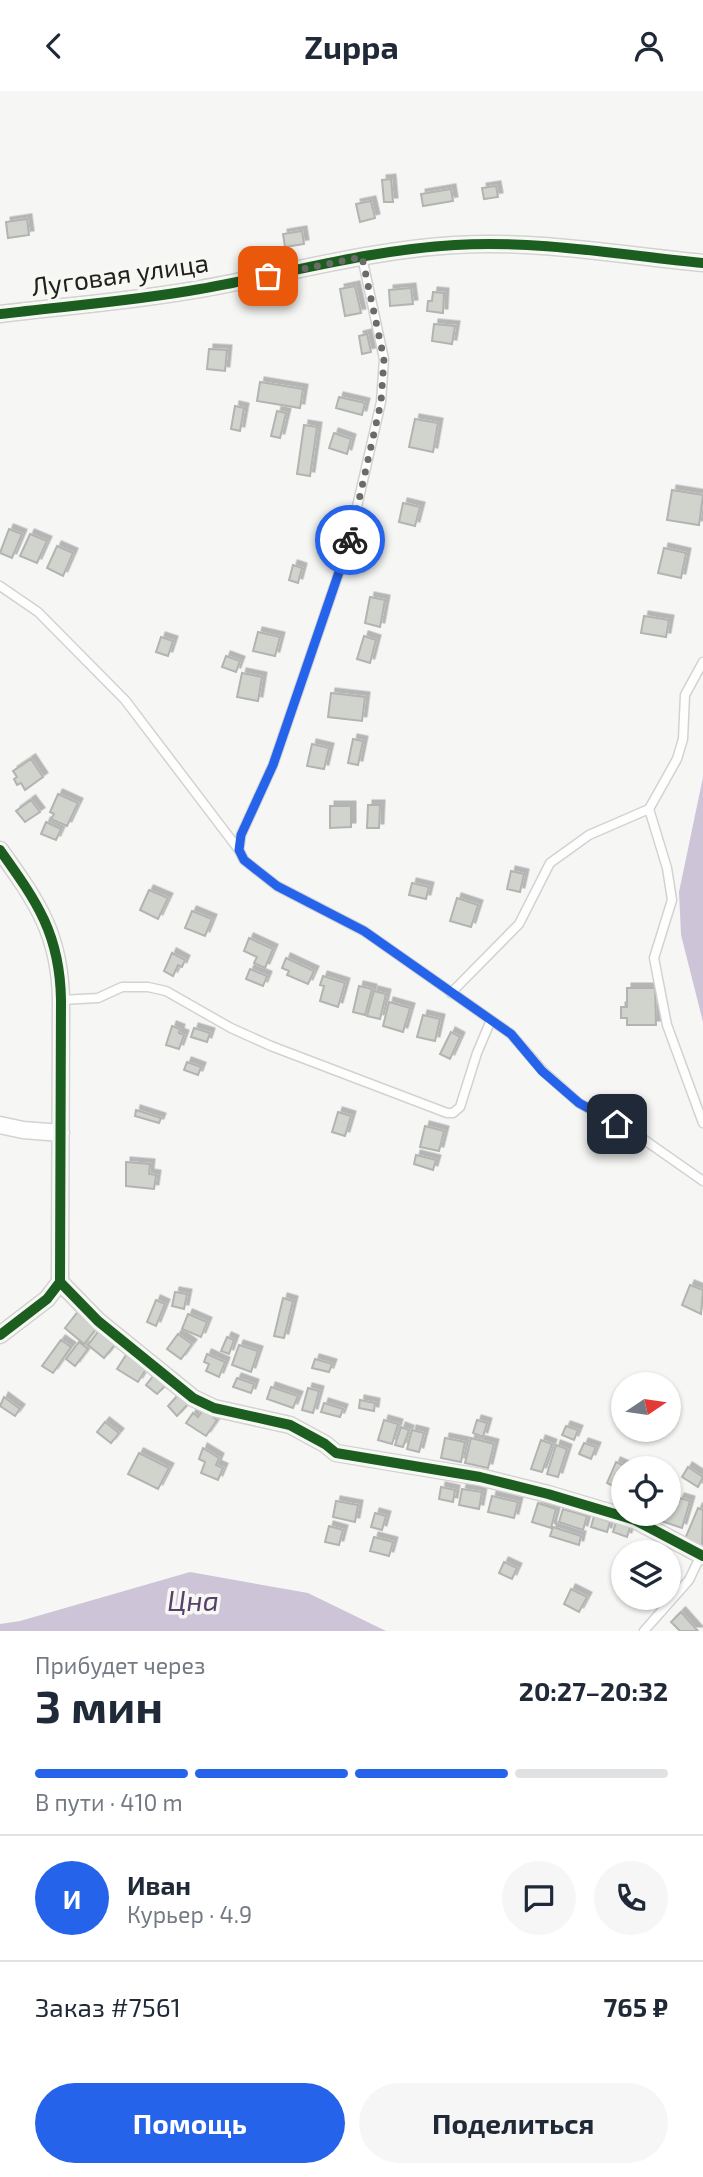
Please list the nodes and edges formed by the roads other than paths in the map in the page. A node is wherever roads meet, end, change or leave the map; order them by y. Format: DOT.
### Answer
graph roads {
  1 [pos="362,257"];
  2 [pos="703,263"];
  3 [pos="0,314"];
  4 [pos="0,586"];
  5 [pos="703,662"];
  6 [pos="649,809"];
  7 [pos="0,850"];
  8 [pos="239,850"];
  9 [pos="451,993"];
  10 [pos="61,1000"];
  11 [pos="492,1020"];
  12 [pos="703,1123"];
  13 [pos="0,1125"];
  14 [pos="61,1133"];
  15 [pos="703,1181"];
  16 [pos="60,1282"];
  17 [pos="0,1335"];
  18 [pos="702,1555"];
  19 [pos="644,1631"];
  1 -- 2 [label="street, Луговая улица"];
  1 -- 3 [label="street, Луговая улица"];
  1 -- 8 [label="lane"];
  4 -- 8 [label="lane"];
  5 -- 6 [label="lane"];
  6 -- 9 [label="lane"];
  6 -- 12 [label="lane"];
  7 -- 10 [label="street"];
  8 -- 9 [label="lane"];
  9 -- 11 [label="lane"];
  10 -- 11 [label="lane"];
  10 -- 14 [label="street"];
  11 -- 15 [label="lane"];
  13 -- 14 [label="street"];
  14 -- 16 [label="street"];
  16 -- 17 [label="street"];
  16 -- 18 [label="street"];
  18 -- 19 [label="lane"];
}
